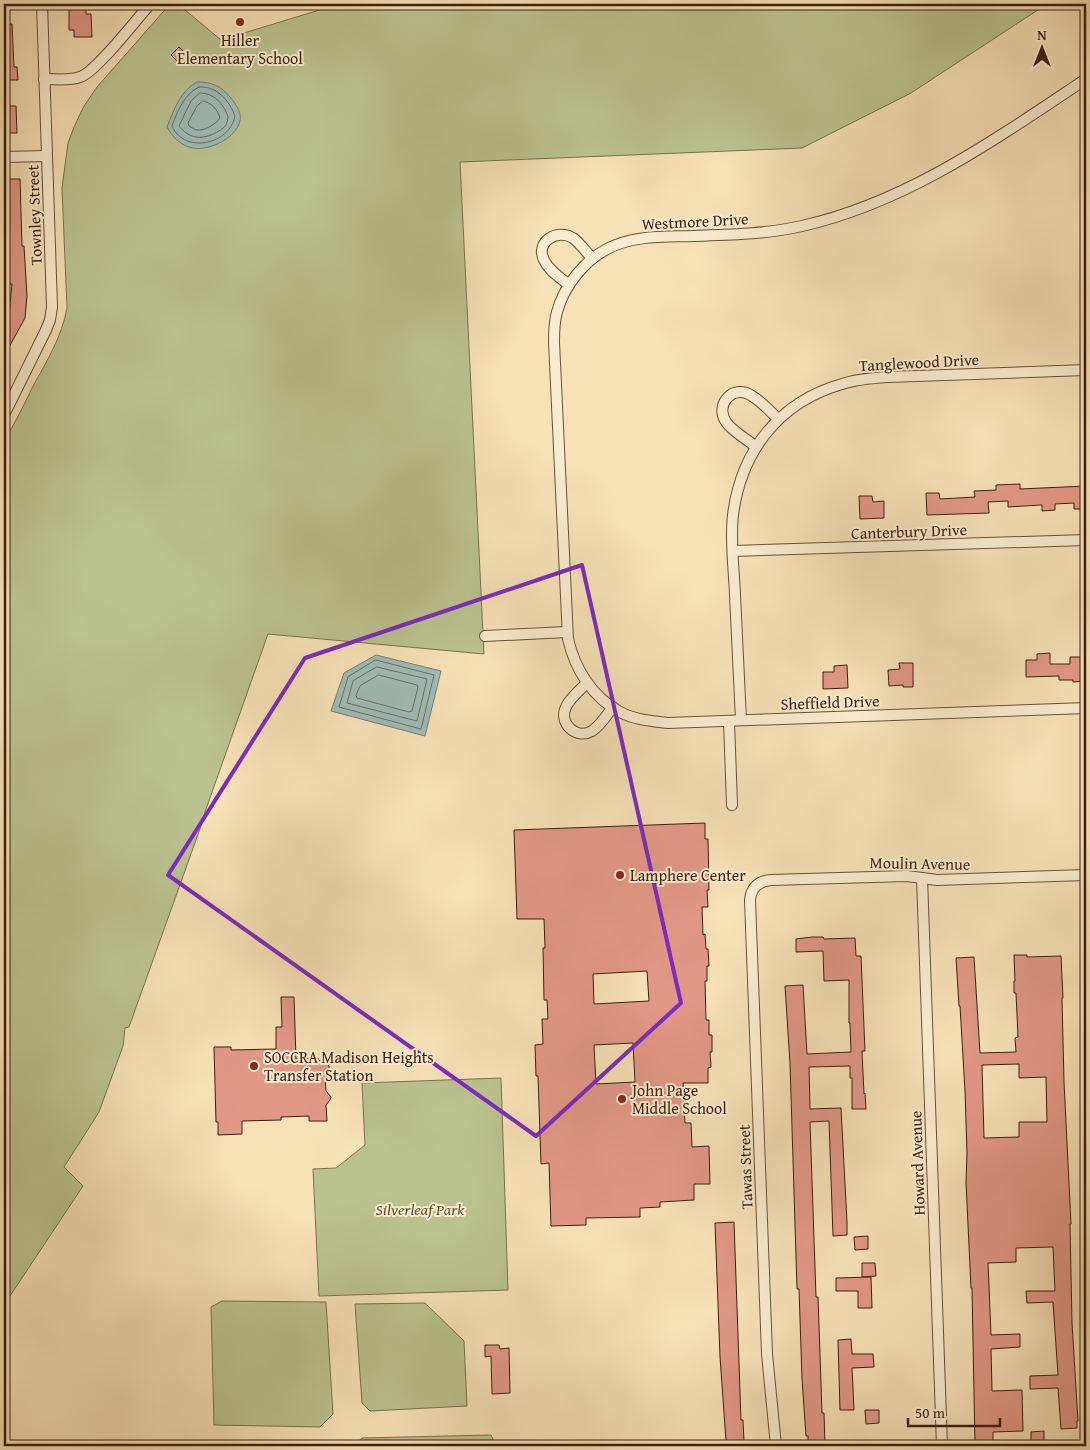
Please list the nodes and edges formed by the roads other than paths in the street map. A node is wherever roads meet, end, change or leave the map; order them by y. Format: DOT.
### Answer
graph roads {
  1 [pos="42,4"];
  2 [pos="150,4"];
  3 [pos="44,79"];
  4 [pos="1086,79"];
  5 [pos="47,156"];
  6 [pos="4,157"];
  7 [pos="592,258"];
  8 [pos="569,285"];
  9 [pos="1086,370"];
  10 [pos="4,415"];
  11 [pos="778,419"];
  12 [pos="756,446"];
  13 [pos="1086,540"];
  14 [pos="733,551"];
  15 [pos="567,632"];
  16 [pos="485,636"];
  17 [pos="587,683"];
  18 [pos="613,707"];
  19 [pos="1086,708"];
  20 [pos="741,720"];
  21 [pos="729,721"];
  22 [pos="732,805"];
  23 [pos="1086,875"];
  24 [pos="922,878"];
  25 [pos="1086,884"];
  26 [pos="754,886"];
  27 [pos="776,1446"];
  28 [pos="942,1446"];
  1 -- 3 [label="street, Townley Street"];
  2 -- 3 [label="street"];
  3 -- 5 [label="street, Townley Street"];
  4 -- 7 [label="street, Westmore Drive"];
  5 -- 6 [label="street"];
  5 -- 10 [label="street, Townley Street"];
  7 -- 8 [label="street, Westmore Drive"];
  7 -- 8 [label="street"];
  8 -- 15 [label="street, Westmore Drive"];
  9 -- 11 [label="street, Tanglewood Drive"];
  11 -- 12 [label="street, Tanglewood Drive"];
  11 -- 12 [label="street"];
  12 -- 14 [label="street, Tanglewood Drive"];
  13 -- 14 [label="street, Canterbury Drive"];
  14 -- 20 [label="street, Tanglewood Drive"];
  15 -- 16 [label="street"];
  15 -- 17 [label="street, Westmore Drive"];
  17 -- 18 [label="street, Sheffield Drive"];
  17 -- 18 [label="street"];
  18 -- 21 [label="street, Sheffield Drive"];
  19 -- 20 [label="street, Sheffield Drive"];
  20 -- 21 [label="street, Sheffield Drive"];
  21 -- 22 [label="street"];
  23 -- 24 [label="street, Moulin Avenue"];
  23 -- 25 [label="street"];
  24 -- 26 [label="street, Moulin Avenue"];
  24 -- 28 [label="street, Howard Avenue"];
  26 -- 27 [label="street, Tawas Street"];
}
